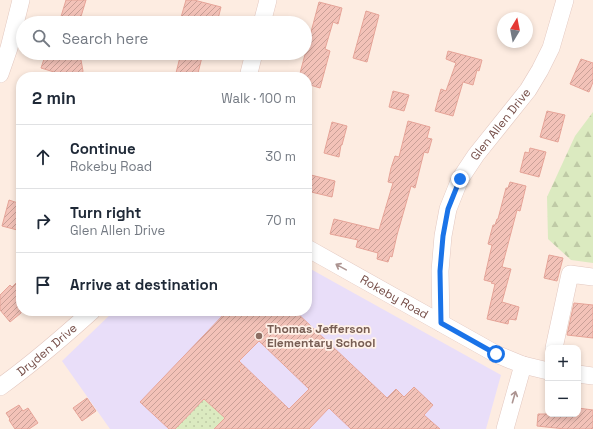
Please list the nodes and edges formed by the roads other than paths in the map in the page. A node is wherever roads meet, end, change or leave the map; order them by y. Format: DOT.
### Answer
graph roads {
  1 [pos="21,0"];
  2 [pos="268,0"];
  3 [pos="565,0"];
  4 [pos="17,16"];
  5 [pos="264,16"];
  6 [pos="16,20"];
  7 [pos="252,60"];
  8 [pos="249,72"];
  9 [pos="0,74"];
  10 [pos="312,251"];
  11 [pos="593,277"];
  12 [pos="86,316"];
  13 [pos="441,323"];
  14 [pos="555,345"];
  15 [pos="523,365"];
  16 [pos="545,369"];
  17 [pos="581,374"];
  18 [pos="593,376"];
  19 [pos="0,387"];
  20 [pos="505,429"];
  1 -- 4 [label="street"];
  2 -- 5 [label="street"];
  3 -- 13 [label="street, Glen Allen Drive"];
  6 -- 9 [label="street"];
  7 -- 8 [label="street"];
  13 -- 10 [label="street, Rokeby Road, one-way"];
  11 -- 14 [label="street"];
  12 -- 19 [label="street, Dryden Drive"];
  13 -- 15 [label="street, Rokeby Road"];
  15 -- 16 [label="street, Rokeby Road"];
  20 -- 15 [label="street, one-way"];
  17 -- 18 [label="street"];
}
